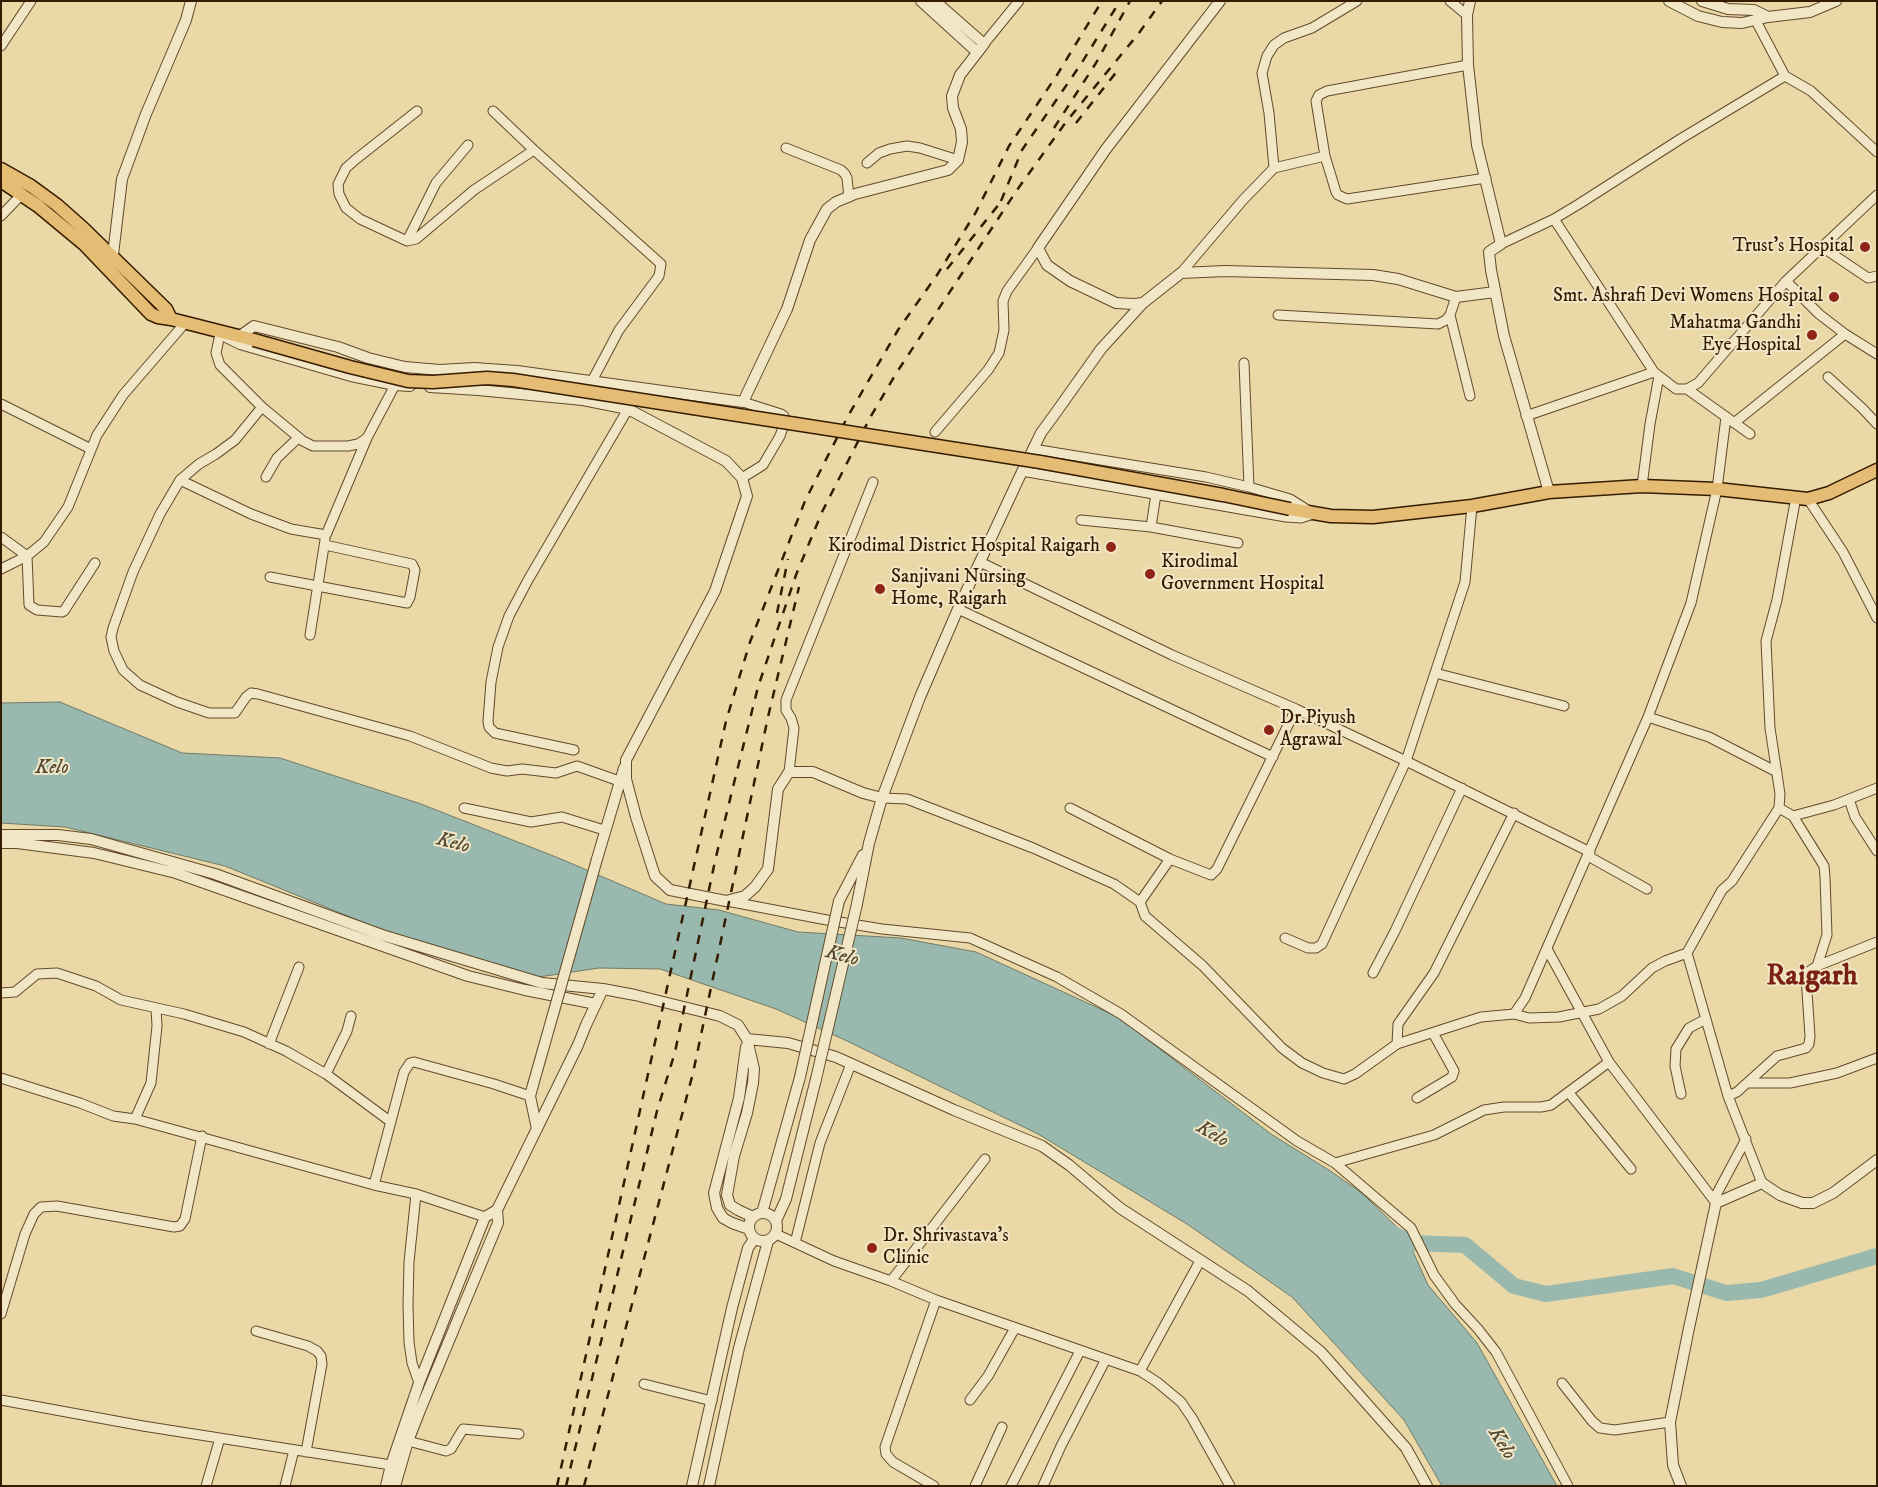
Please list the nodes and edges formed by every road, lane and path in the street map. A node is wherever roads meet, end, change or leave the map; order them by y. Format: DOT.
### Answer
graph roads {
  1 [pos="32,1"];
  2 [pos="191,1"];
  3 [pos="921,1"];
  4 [pos="935,1"];
  5 [pos="1220,1"];
  6 [pos="1357,1"];
  7 [pos="1450,1"];
  8 [pos="1470,1"];
  9 [pos="1668,1"];
  10 [pos="1702,1"];
  11 [pos="1836,1"];
  12 [pos="1013,3"];
  13 [pos="1467,15"];
  14 [pos="1768,17"];
  15 [pos="1756,21"];
  16 [pos="984,44"];
  17 [pos="1,46"];
  18 [pos="977,52"];
  19 [pos="1468,65"];
  20 [pos="1785,76"];
  21 [pos="417,111"];
  22 [pos="493,111"];
  23 [pos="468,145"];
  24 [pos="786,148"];
  25 [pos="534,150"];
  26 [pos="1877,152"];
  27 [pos="1325,156"];
  28 [pos="958,160"];
  29 [pos="867,163"];
  30 [pos="1274,168"];
  31 [pos="1,169"];
  32 [pos="1486,178"];
  33 [pos="1,181"];
  34 [pos="22,194"];
  35 [pos="1877,195"];
  36 [pos="849,197"];
  37 [pos="1,216"];
  38 [pos="1554,219"];
  39 [pos="407,241"];
  40 [pos="1501,244"];
  41 [pos="1822,246"];
  42 [pos="1038,248"];
  43 [pos="114,256"];
  44 [pos="111,271"];
  45 [pos="1181,273"];
  46 [pos="1877,276"];
  47 [pos="1786,281"];
  48 [pos="1495,292"];
  49 [pos="1456,297"];
  50 [pos="1143,303"];
  51 [pos="1278,315"];
  52 [pos="1450,315"];
  53 [pos="171,319"];
  54 [pos="184,323"];
  55 [pos="215,332"];
  56 [pos="1845,334"];
  57 [pos="240,336"];
  58 [pos="1877,354"];
  59 [pos="1244,363"];
  60 [pos="1657,374"];
  61 [pos="1828,377"];
  62 [pos="592,381"];
  63 [pos="395,385"];
  64 [pos="1688,389"];
  65 [pos="1470,396"];
  66 [pos="743,402"];
  67 [pos="1,404"];
  68 [pos="262,407"];
  69 [pos="628,409"];
  70 [pos="1526,416"];
  71 [pos="1726,417"];
  72 [pos="1734,423"];
  73 [pos="1877,424"];
  74 [pos="935,432"];
  75 [pos="1750,434"];
  76 [pos="298,438"];
  77 [pos="367,438"];
  78 [pos="91,449"];
  79 [pos="1034,449"];
  80 [pos="1877,470"];
  81 [pos="1022,471"];
  82 [pos="266,477"];
  83 [pos="742,478"];
  84 [pos="180,480"];
  85 [pos="873,482"];
  86 [pos="1642,486"];
  87 [pos="1249,487"];
  88 [pos="1717,488"];
  89 [pos="1549,492"];
  90 [pos="1156,494"];
  91 [pos="1802,498"];
  92 [pos="1472,506"];
  93 [pos="1313,514"];
  94 [pos="1081,520"];
  95 [pos="1151,527"];
  96 [pos="1,537"];
  97 [pos="325,540"];
  98 [pos="1238,543"];
  99 [pos="27,556"];
  100 [pos="980,562"];
  101 [pos="95,564"];
  102 [pos="1,569"];
  103 [pos="270,577"];
  104 [pos="319,587"];
  105 [pos="958,609"];
  106 [pos="1877,618"];
  107 [pos="310,635"];
  108 [pos="1435,673"];
  109 [pos="1564,706"];
  110 [pos="1296,709"];
  111 [pos="1648,717"];
  112 [pos="574,750"];
  113 [pos="1273,757"];
  114 [pos="626,760"];
  115 [pos="1406,761"];
  116 [pos="789,772"];
  117 [pos="1777,772"];
  118 [pos="619,781"];
  119 [pos="1462,788"];
  120 [pos="1877,788"];
  121 [pos="882,798"];
  122 [pos="1849,799"];
  123 [pos="464,808"];
  124 [pos="1070,808"];
  125 [pos="1779,808"];
  126 [pos="1514,813"];
  127 [pos="1793,816"];
  128 [pos="604,830"];
  129 [pos="1,834"];
  130 [pos="1,843"];
  131 [pos="869,844"];
  132 [pos="1877,851"];
  133 [pos="1589,854"];
  134 [pos="1170,859"];
  135 [pos="1647,889"];
  136 [pos="726,901"];
  137 [pos="1140,902"];
  138 [pos="1285,938"];
  139 [pos="1877,942"];
  140 [pos="1547,949"];
  141 [pos="1686,952"];
  142 [pos="1817,966"];
  143 [pos="299,967"];
  144 [pos="1373,973"];
  145 [pos="604,989"];
  146 [pos="1,993"];
  147 [pos="596,1004"];
  148 [pos="156,1008"];
  149 [pos="1514,1014"];
  150 [pos="1582,1014"];
  151 [pos="351,1016"];
  152 [pos="1706,1019"];
  153 [pos="1433,1032"];
  154 [pos="747,1039"];
  155 [pos="269,1044"];
  156 [pos="1397,1044"];
  157 [pos="1877,1058"];
  158 [pos="1609,1062"];
  159 [pos="851,1064"];
  160 [pos="326,1074"];
  161 [pos="1,1078"];
  162 [pos="1748,1083"];
  163 [pos="1569,1093"];
  164 [pos="1681,1094"];
  165 [pos="530,1096"];
  166 [pos="1728,1096"];
  167 [pos="1417,1098"];
  168 [pos="135,1119"];
  169 [pos="390,1122"];
  170 [pos="537,1129"];
  171 [pos="202,1136"];
  172 [pos="1746,1139"];
  173 [pos="985,1158"];
  174 [pos="1877,1160"];
  175 [pos="1335,1163"];
  176 [pos="1632,1169"];
  177 [pos="1762,1183"];
  178 [pos="374,1185"];
  179 [pos="416,1194"];
  180 [pos="1715,1201"];
  181 [pos="497,1210"];
  182 [pos="758,1215"];
  183 [pos="485,1218"];
  184 [pos="776,1221"];
  185 [pos="749,1229"];
  186 [pos="772,1238"];
  187 [pos="754,1239"];
  188 [pos="795,1243"];
  189 [pos="1200,1261"];
  190 [pos="890,1281"];
  191 [pos="936,1300"];
  192 [pos="1,1314"];
  193 [pos="1015,1328"];
  194 [pos="256,1331"];
  195 [pos="1080,1351"];
  196 [pos="1106,1359"];
  197 [pos="1140,1371"];
  198 [pos="419,1383"];
  199 [pos="1562,1383"];
  200 [pos="644,1384"];
  201 [pos="1,1400"];
  202 [pos="970,1400"];
  203 [pos="712,1401"];
  204 [pos="1670,1422"];
  205 [pos="1002,1427"];
  206 [pos="519,1434"];
  207 [pos="220,1438"];
  208 [pos="408,1441"];
  209 [pos="294,1450"];
  210 [pos="306,1452"];
  211 [pos="391,1465"];
  212 [pos="206,1486"];
  213 [pos="284,1486"];
  214 [pos="386,1486"];
  215 [pos="396,1486"];
  216 [pos="692,1486"];
  217 [pos="709,1486"];
  218 [pos="934,1486"];
  219 [pos="975,1486"];
  220 [pos="1011,1486"];
  221 [pos="1043,1486"];
  222 [pos="1230,1486"];
  223 [pos="1427,1486"];
  224 [pos="1568,1486"];
  225 [pos="1681,1486"];
  1 -- 17 [label="street"];
  2 -- 43 [label="street"];
  3 -- 18 [label="street"];
  4 -- 16 [label="street"];
  5 -- 42 [label="street"];
  6 -- 30 [label="street"];
  7 -- 13 [label="street"];
  8 -- 13 [label="street"];
  9 -- 15 [label="street"];
  10 -- 14 [label="street"];
  11 -- 14 [label="street"];
  12 -- 16 [label="street"];
  13 -- 19 [label="street"];
  14 -- 15 [label="street"];
  15 -- 20 [label="street"];
  16 -- 18 [label="street"];
  18 -- 28 [label="street"];
  19 -- 27 [label="street"];
  19 -- 32 [label="street"];
  20 -- 26 [label="street"];
  20 -- 38 [label="street"];
  21 -- 39 [label="street"];
  22 -- 25 [label="street"];
  23 -- 39 [label="street"];
  24 -- 36 [label="street"];
  25 -- 39 [label="street"];
  25 -- 62 [label="street"];
  27 -- 30 [label="street"];
  27 -- 32 [label="street"];
  28 -- 29 [label="street"];
  28 -- 36 [label="street"];
  30 -- 45 [label="street"];
  31 -- 43 [label="main road"];
  32 -- 40 [label="street"];
  33 -- 34 [label="main road"];
  34 -- 37 [label="street"];
  34 -- 44 [label="main road"];
  35 -- 41 [label="street"];
  36 -- 66 [label="street"];
  38 -- 40 [label="street"];
  38 -- 60 [label="street"];
  40 -- 48 [label="street"];
  41 -- 46 [label="street"];
  41 -- 47 [label="street"];
  42 -- 50 [label="street"];
  42 -- 74 [label="street"];
  43 -- 44 [label="street"];
  43 -- 53 [label="main road"];
  44 -- 53 [label="main road"];
  45 -- 49 [label="street"];
  45 -- 50 [label="street"];
  47 -- 56 [label="street"];
  47 -- 64 [label="street"];
  48 -- 49 [label="street"];
  48 -- 70 [label="street"];
  49 -- 52 [label="street"];
  50 -- 79 [label="street"];
  51 -- 52 [label="street"];
  52 -- 65 [label="street"];
  53 -- 54 [label="main road"];
  54 -- 55 [label="main road"];
  54 -- 78 [label="street"];
  55 -- 57 [label="main road"];
  55 -- 63 [label="street"];
  55 -- 68 [label="street"];
  56 -- 58 [label="street"];
  56 -- 72 [label="street"];
  57 -- 62 [label="street"];
  57 -- 93 [label="main road, bridge"];
  59 -- 87 [label="street"];
  60 -- 64 [label="street"];
  60 -- 70 [label="street"];
  60 -- 86 [label="street"];
  61 -- 73 [label="street"];
  62 -- 66 [label="street"];
  63 -- 69 [label="street"];
  63 -- 77 [label="street"];
  64 -- 71 [label="street"];
  66 -- 83 [label="street"];
  67 -- 78 [label="street"];
  68 -- 76 [label="street"];
  68 -- 84 [label="street"];
  69 -- 83 [label="street"];
  69 -- 112 [label="street"];
  70 -- 89 [label="street"];
  71 -- 72 [label="street"];
  71 -- 88 [label="street"];
  72 -- 75 [label="street"];
  76 -- 77 [label="street"];
  76 -- 82 [label="street"];
  77 -- 97 [label="street"];
  78 -- 99 [label="street"];
  79 -- 81 [label="street"];
  79 -- 87 [label="street"];
  80 -- 91 [label="main road"];
  81 -- 90 [label="street"];
  81 -- 100 [label="street"];
  83 -- 114 [label="street"];
  84 -- 97 [label="street"];
  84 -- 118 [label="street"];
  85 -- 116 [label="street"];
  86 -- 88 [label="main road"];
  86 -- 89 [label="main road"];
  87 -- 93 [label="street"];
  88 -- 91 [label="main road"];
  88 -- 111 [label="street"];
  89 -- 92 [label="main road"];
  90 -- 93 [label="street"];
  90 -- 95 [label="street"];
  91 -- 106 [label="street"];
  91 -- 117 [label="street"];
  92 -- 93 [label="main road"];
  92 -- 108 [label="street"];
  94 -- 95 [label="street"];
  95 -- 98 [label="street"];
  96 -- 99 [label="street"];
  97 -- 104 [label="street"];
  97 -- 104 [label="street"];
  99 -- 101 [label="street"];
  99 -- 102 [label="street"];
  100 -- 105 [label="street"];
  100 -- 110 [label="street"];
  103 -- 104 [label="street"];
  104 -- 107 [label="street"];
  105 -- 113 [label="street"];
  105 -- 121 [label="street"];
  108 -- 109 [label="street"];
  108 -- 115 [label="street"];
  110 -- 113 [label="street"];
  110 -- 115 [label="street"];
  111 -- 117 [label="street"];
  111 -- 133 [label="street"];
  113 -- 134 [label="street"];
  114 -- 118 [label="street"];
  114 -- 136 [label="street"];
  115 -- 119 [label="street"];
  115 -- 138 [label="street"];
  116 -- 121 [label="street"];
  116 -- 136 [label="street"];
  117 -- 125 [label="street"];
  118 -- 128 [label="street"];
  119 -- 126 [label="street"];
  119 -- 144 [label="street"];
  120 -- 122 [label="street"];
  121 -- 131 [label="street"];
  121 -- 137 [label="street"];
  122 -- 127 [label="street"];
  122 -- 132 [label="street"];
  123 -- 128 [label="street"];
  124 -- 134 [label="street"];
  125 -- 127 [label="street"];
  125 -- 141 [label="street"];
  126 -- 133 [label="street"];
  126 -- 156 [label="street"];
  127 -- 142 [label="street"];
  128 -- 165 [label="street, bridge"];
  129 -- 145 [label="street"];
  130 -- 147 [label="street"];
  131 -- 182 [label="street, bridge"];
  131 -- 184 [label="street, bridge"];
  133 -- 135 [label="street"];
  133 -- 140 [label="street"];
  134 -- 137 [label="street"];
  136 -- 175 [label="street"];
  137 -- 156 [label="street"];
  139 -- 142 [label="street"];
  140 -- 149 [label="street"];
  140 -- 150 [label="street"];
  141 -- 150 [label="street"];
  141 -- 152 [label="street"];
  142 -- 162 [label="street"];
  143 -- 155 [label="street"];
  145 -- 147 [label="street"];
  145 -- 154 [label="street"];
  146 -- 148 [label="street"];
  147 -- 170 [label="street"];
  148 -- 155 [label="street"];
  148 -- 168 [label="street"];
  149 -- 150 [label="street"];
  149 -- 153 [label="street"];
  150 -- 158 [label="street"];
  151 -- 160 [label="street"];
  152 -- 164 [label="street"];
  152 -- 166 [label="street"];
  153 -- 156 [label="street"];
  153 -- 167 [label="street"];
  154 -- 159 [label="street"];
  154 -- 182 [label="street"];
  154 -- 185 [label="street"];
  155 -- 160 [label="street"];
  157 -- 162 [label="street"];
  158 -- 163 [label="street"];
  158 -- 180 [label="street"];
  159 -- 188 [label="street"];
  159 -- 189 [label="street"];
  160 -- 169 [label="street"];
  161 -- 168 [label="street"];
  162 -- 166 [label="street"];
  163 -- 175 [label="street"];
  163 -- 176 [label="street"];
  165 -- 169 [label="street"];
  165 -- 170 [label="street"];
  166 -- 172 [label="street"];
  168 -- 171 [label="street"];
  169 -- 178 [label="street"];
  170 -- 181 [label="street"];
  171 -- 178 [label="street"];
  171 -- 192 [label="street"];
  172 -- 177 [label="street"];
  172 -- 180 [label="street"];
  173 -- 190 [label="street"];
  174 -- 177 [label="street"];
  175 -- 224 [label="street"];
  177 -- 180 [label="street"];
  178 -- 179 [label="street"];
  179 -- 183 [label="street"];
  179 -- 198 [label="street"];
  180 -- 204 [label="street"];
  181 -- 183 [label="street"];
  181 -- 208 [label="street"];
  182 -- 184 [label="street"];
  182 -- 185 [label="street"];
  183 -- 198 [label="street"];
  184 -- 186 [label="street"];
  185 -- 187 [label="street"];
  186 -- 187 [label="street"];
  186 -- 188 [label="street"];
  186 -- 217 [label="street"];
  187 -- 203 [label="street"];
  188 -- 190 [label="street"];
  189 -- 197 [label="street"];
  189 -- 223 [label="street"];
  190 -- 191 [label="street"];
  191 -- 193 [label="street"];
  191 -- 218 [label="street"];
  193 -- 195 [label="street"];
  193 -- 202 [label="street"];
  194 -- 210 [label="street"];
  195 -- 196 [label="street"];
  195 -- 220 [label="street"];
  196 -- 197 [label="street"];
  196 -- 221 [label="street"];
  197 -- 222 [label="street"];
  198 -- 211 [label="street"];
  199 -- 204 [label="street"];
  200 -- 203 [label="street"];
  201 -- 207 [label="street"];
  203 -- 216 [label="street"];
  204 -- 225 [label="street"];
  205 -- 219 [label="street"];
  206 -- 208 [label="street"];
  207 -- 209 [label="street"];
  207 -- 212 [label="street"];
  208 -- 215 [label="street"];
  209 -- 210 [label="street"];
  209 -- 213 [label="street"];
  210 -- 211 [label="street"];
  211 -- 214 [label="street"];
}
